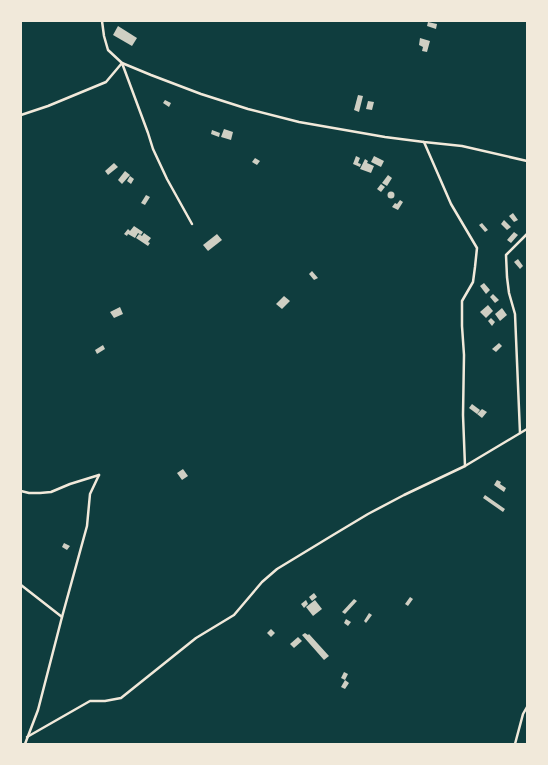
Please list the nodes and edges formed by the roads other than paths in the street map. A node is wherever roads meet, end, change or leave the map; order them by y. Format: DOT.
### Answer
graph roads {
  1 [pos="102,21"];
  2 [pos="122,63"];
  3 [pos="21,115"];
  4 [pos="424,142"];
  5 [pos="527,161"];
  6 [pos="192,224"];
  7 [pos="527,234"];
  8 [pos="527,429"];
  9 [pos="520,433"];
  10 [pos="465,466"];
  11 [pos="21,492"];
  12 [pos="21,584"];
  13 [pos="62,617"];
  14 [pos="527,707"];
  15 [pos="27,737"];
  16 [pos="25,744"];
  17 [pos="515,744"];
  1 -- 2 [label="street"];
  2 -- 3 [label="street"];
  2 -- 4 [label="street"];
  2 -- 6 [label="street"];
  4 -- 5 [label="street"];
  4 -- 10 [label="street"];
  7 -- 9 [label="street"];
  8 -- 9 [label="street"];
  9 -- 10 [label="street"];
  10 -- 15 [label="street"];
  11 -- 13 [label="street"];
  12 -- 13 [label="street"];
  13 -- 15 [label="street"];
  14 -- 17 [label="street"];
  15 -- 16 [label="street"];
}
